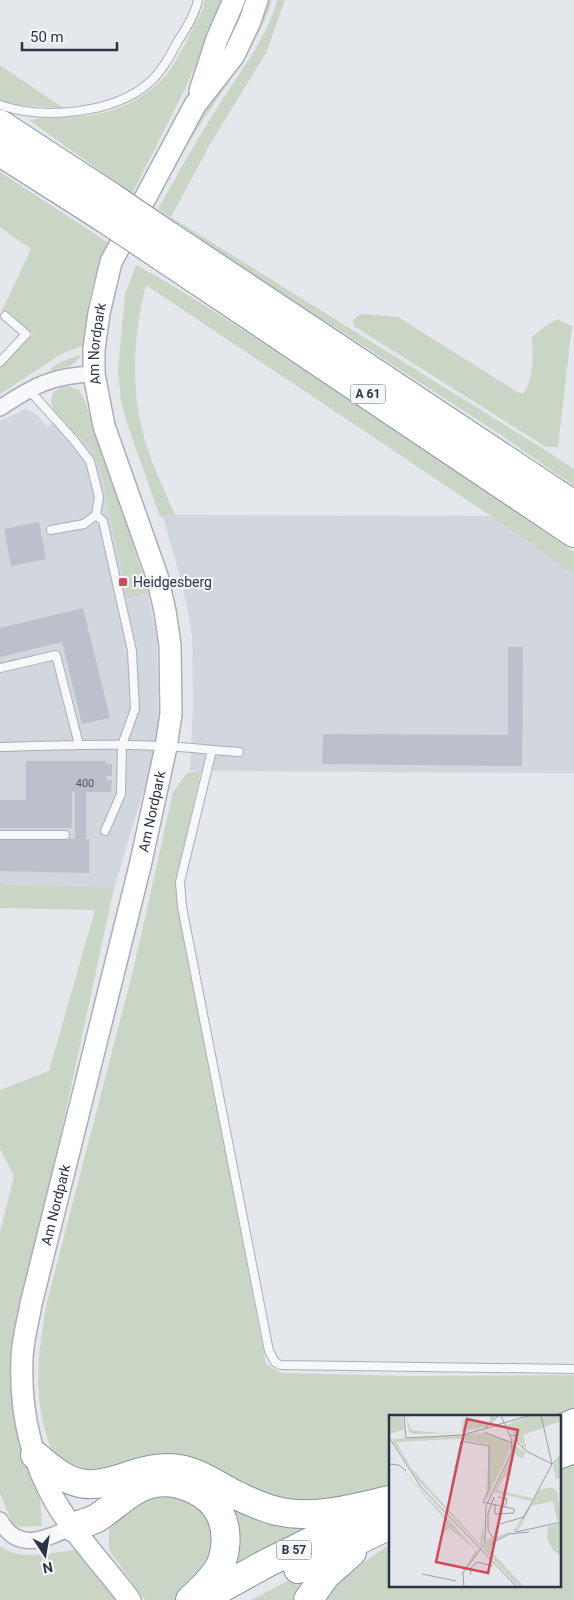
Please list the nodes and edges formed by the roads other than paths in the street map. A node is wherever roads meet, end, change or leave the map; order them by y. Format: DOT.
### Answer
graph roads {
  1 [pos="198,0"];
  2 [pos="234,0"];
  3 [pos="257,0"];
  4 [pos="0,105"];
  5 [pos="195,105"];
  6 [pos="0,124"];
  7 [pos="0,152"];
  8 [pos="109,208"];
  9 [pos="165,246"];
  10 [pos="4,316"];
  11 [pos="0,362"];
  12 [pos="94,374"];
  13 [pos="29,390"];
  14 [pos="0,408"];
  15 [pos="574,504"];
  16 [pos="96,515"];
  17 [pos="51,530"];
  18 [pos="574,533"];
  19 [pos="0,668"];
  20 [pos="78,745"];
  21 [pos="122,745"];
  22 [pos="0,747"];
  23 [pos="166,747"];
  24 [pos="212,750"];
  25 [pos="239,752"];
  26 [pos="105,831"];
  27 [pos="0,835"];
  28 [pos="65,835"];
  29 [pos="574,1369"];
  30 [pos="574,1423"];
  31 [pos="562,1428"];
  32 [pos="574,1449"];
  33 [pos="562,1453"];
  34 [pos="35,1455"];
  35 [pos="134,1474"];
  36 [pos="389,1501"];
  37 [pos="389,1502"];
  38 [pos="0,1520"];
  39 [pos="389,1526"];
  40 [pos="72,1527"];
  41 [pos="389,1527"];
  42 [pos="130,1600"];
  43 [pos="190,1600"];
  44 [pos="200,1600"];
  45 [pos="239,1600"];
  46 [pos="308,1600"];
  1 -- 4 [label="lane"];
  2 -- 5 [label="street, Am Nordpark"];
  3 -- 5 [label="street, Am Nordpark"];
  5 -- 12 [label="street, Am Nordpark"];
  6 -- 8 [label="highway, A 61"];
  7 -- 8 [label="highway, A 61"];
  8 -- 9 [label="highway, A 61, bridge"];
  9 -- 15 [label="highway, A 61"];
  9 -- 18 [label="highway, A 61"];
  10 -- 11 [label="lane"];
  12 -- 13 [label="street"];
  12 -- 23 [label="street, Am Nordpark"];
  13 -- 14 [label="street"];
  13 -- 16 [label="lane"];
  16 -- 17 [label="lane"];
  16 -- 21 [label="lane"];
  19 -- 20 [label="lane"];
  20 -- 21 [label="lane"];
  20 -- 22 [label="lane"];
  21 -- 23 [label="lane"];
  21 -- 26 [label="lane"];
  23 -- 24 [label="lane"];
  23 -- 34 [label="street, Am Nordpark"];
  24 -- 25 [label="lane"];
  24 -- 29 [label="lane"];
  27 -- 28 [label="lane"];
  30 -- 31 [label="highway"];
  32 -- 33 [label="highway"];
  34 -- 35 [label="highway"];
  34 -- 40 [label="street, Am Nordpark"];
  35 -- 36 [label="highway"];
  35 -- 40 [label="highway"];
  37 -- 44 [label="highway, B 57"];
  38 -- 40 [label="street"];
  39 -- 45 [label="highway, B 57"];
  40 -- 42 [label="street, Am Nordpark"];
  40 -- 43 [label="highway"];
  41 -- 46 [label="highway"];
}
